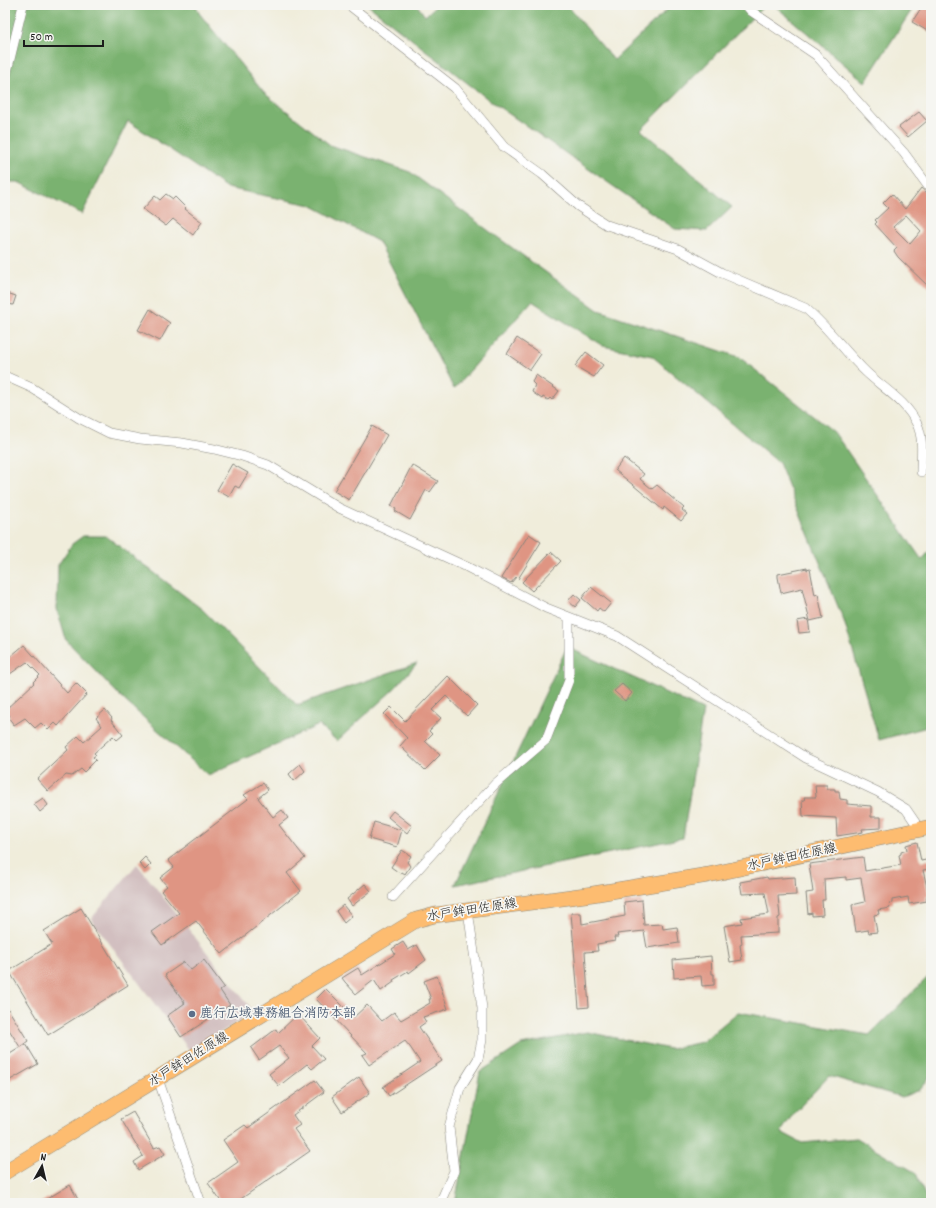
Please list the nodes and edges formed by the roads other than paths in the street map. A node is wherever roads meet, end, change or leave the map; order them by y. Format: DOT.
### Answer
graph roads {
  1 [pos="23,5"];
  2 [pos="349,5"];
  3 [pos="746,5"];
  4 [pos="5,80"];
  5 [pos="931,190"];
  6 [pos="5,376"];
  7 [pos="921,472"];
  8 [pos="569,618"];
  9 [pos="926,829"];
  10 [pos="393,897"];
  11 [pos="468,911"];
  12 [pos="158,1079"];
  13 [pos="5,1172"];
  14 [pos="201,1203"];
  15 [pos="440,1203"];
  1 -- 4 [label="street"];
  2 -- 7 [label="street"];
  3 -- 5 [label="street"];
  6 -- 8 [label="street"];
  8 -- 9 [label="street"];
  8 -- 10 [label="street"];
  9 -- 11 [label="main road, 水戸鉾田佐原線"];
  11 -- 12 [label="main road, 水戸鉾田佐原線"];
  11 -- 15 [label="street"];
  12 -- 13 [label="main road, 水戸鉾田佐原線"];
  12 -- 14 [label="street"];
}
